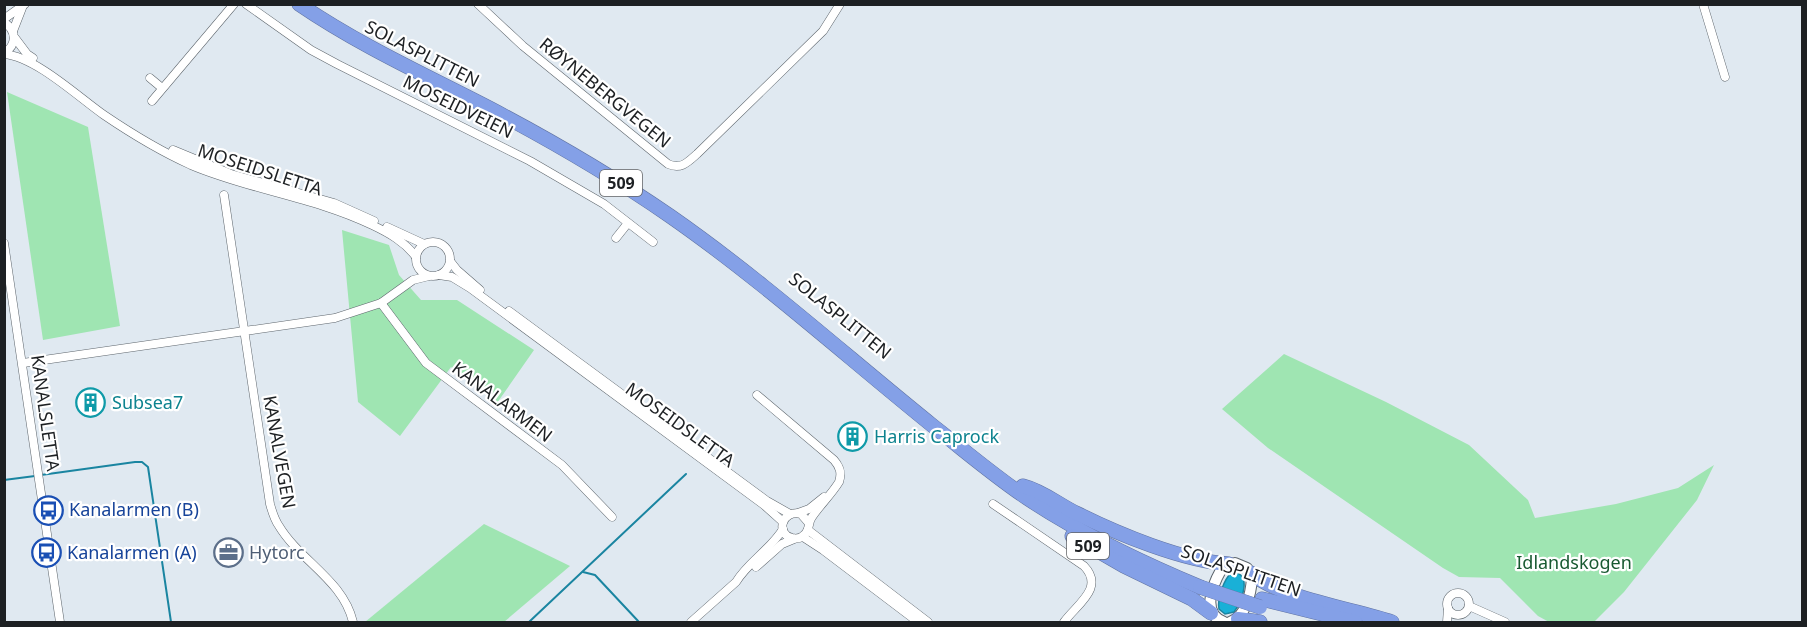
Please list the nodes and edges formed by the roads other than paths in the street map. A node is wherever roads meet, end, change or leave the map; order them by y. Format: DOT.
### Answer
graph roads {
  1 [pos="234,4"];
  2 [pos="246,4"];
  3 [pos="299,4"];
  4 [pos="314,4"];
  5 [pos="478,4"];
  6 [pos="840,4"];
  7 [pos="1703,4"];
  8 [pos="24,6"];
  9 [pos="4,20"];
  10 [pos="14,34"];
  11 [pos="4,53"];
  12 [pos="1725,77"];
  13 [pos="150,78"];
  14 [pos="162,88"];
  15 [pos="152,101"];
  16 [pos="224,195"];
  17 [pos="628,223"];
  18 [pos="616,238"];
  19 [pos="653,242"];
  20 [pos="4,243"];
  21 [pos="424,244"];
  22 [pos="416,261"];
  23 [pos="450,261"];
  24 [pos="439,275"];
  25 [pos="429,276"];
  26 [pos="407,285"];
  27 [pos="381,303"];
  28 [pos="244,331"];
  29 [pos="23,363"];
  30 [pos="757,395"];
  31 [pos="976,460"];
  32 [pos="1023,486"];
  33 [pos="833,492"];
  34 [pos="993,504"];
  35 [pos="794,513"];
  36 [pos="612,517"];
  37 [pos="783,526"];
  38 [pos="808,526"];
  39 [pos="798,538"];
  40 [pos="1229,564"];
  41 [pos="1251,573"];
  42 [pos="736,582"];
  43 [pos="1202,583"];
  44 [pos="1261,603"];
  45 [pos="1468,606"];
  46 [pos="1448,608"];
  47 [pos="1460,614"];
  48 [pos="1215,620"];
  49 [pos="1235,621"];
  50 [pos="60,622"];
  51 [pos="353,622"];
  52 [pos="692,622"];
  53 [pos="918,622"];
  54 [pos="928,622"];
  55 [pos="1064,622"];
  56 [pos="1260,622"];
  57 [pos="1317,622"];
  58 [pos="1355,622"];
  59 [pos="1392,622"];
  60 [pos="1446,622"];
  61 [pos="1453,622"];
  62 [pos="1505,622"];
  1 -- 14 [label="street"];
  2 -- 17 [label="street, MOSEIDVEIEN"];
  3 -- 31 [label="highway, SOLASPLITTEN / 509"];
  4 -- 32 [label="highway, SOLASPLITTEN / 509"];
  5 -- 6 [label="street, RØYNEBERGVEGEN"];
  7 -- 12 [label="street"];
  8 -- 9 [label="street"];
  8 -- 10 [label="street"];
  9 -- 10 [label="street, MOSEIDSLETTA"];
  10 -- 11 [label="street"];
  10 -- 21 [label="street, MOSEIDSLETTA"];
  11 -- 22 [label="street, MOSEIDSLETTA"];
  13 -- 14 [label="street"];
  14 -- 15 [label="street"];
  16 -- 28 [label="street"];
  17 -- 18 [label="street"];
  17 -- 19 [label="street, MOSEIDVEIEN"];
  20 -- 29 [label="street, KANALSLETTA"];
  21 -- 22 [label="street"];
  21 -- 23 [label="street"];
  22 -- 25 [label="street"];
  22 -- 26 [label="street"];
  23 -- 24 [label="street"];
  23 -- 35 [label="street, MOSEIDSLETTA"];
  24 -- 25 [label="street"];
  24 -- 37 [label="street, MOSEIDSLETTA"];
  25 -- 26 [label="street"];
  26 -- 27 [label="street"];
  27 -- 28 [label="street"];
  27 -- 36 [label="street, KANALARMEN"];
  28 -- 29 [label="street"];
  28 -- 51 [label="street, KANALVEGEN"];
  29 -- 50 [label="street, KANALSLETTA"];
  30 -- 33 [label="street"];
  31 -- 43 [label="highway, SOLASPLITTEN / 509"];
  31 -- 48 [label="highway, 509"];
  32 -- 40 [label="highway, 509"];
  32 -- 43 [label="highway, SOLASPLITTEN / 509"];
  33 -- 35 [label="street"];
  33 -- 38 [label="street"];
  34 -- 55 [label="street"];
  35 -- 37 [label="street"];
  35 -- 38 [label="street"];
  37 -- 39 [label="street"];
  37 -- 42 [label="street"];
  38 -- 39 [label="street"];
  38 -- 54 [label="street"];
  39 -- 42 [label="street"];
  39 -- 53 [label="street"];
  40 -- 41 [label="street"];
  40 -- 48 [label="street"];
  41 -- 49 [label="street"];
  41 -- 59 [label="highway"];
  42 -- 52 [label="street"];
  43 -- 44 [label="highway, SOLASPLITTEN / 509, bridge"];
  44 -- 57 [label="highway, SOLASPLITTEN / 509"];
  44 -- 58 [label="highway, SOLASPLITTEN / 509"];
  45 -- 46 [label="street"];
  45 -- 47 [label="street"];
  45 -- 62 [label="street"];
  46 -- 47 [label="street"];
  46 -- 60 [label="street"];
  47 -- 61 [label="street"];
  49 -- 56 [label="highway"];
}
